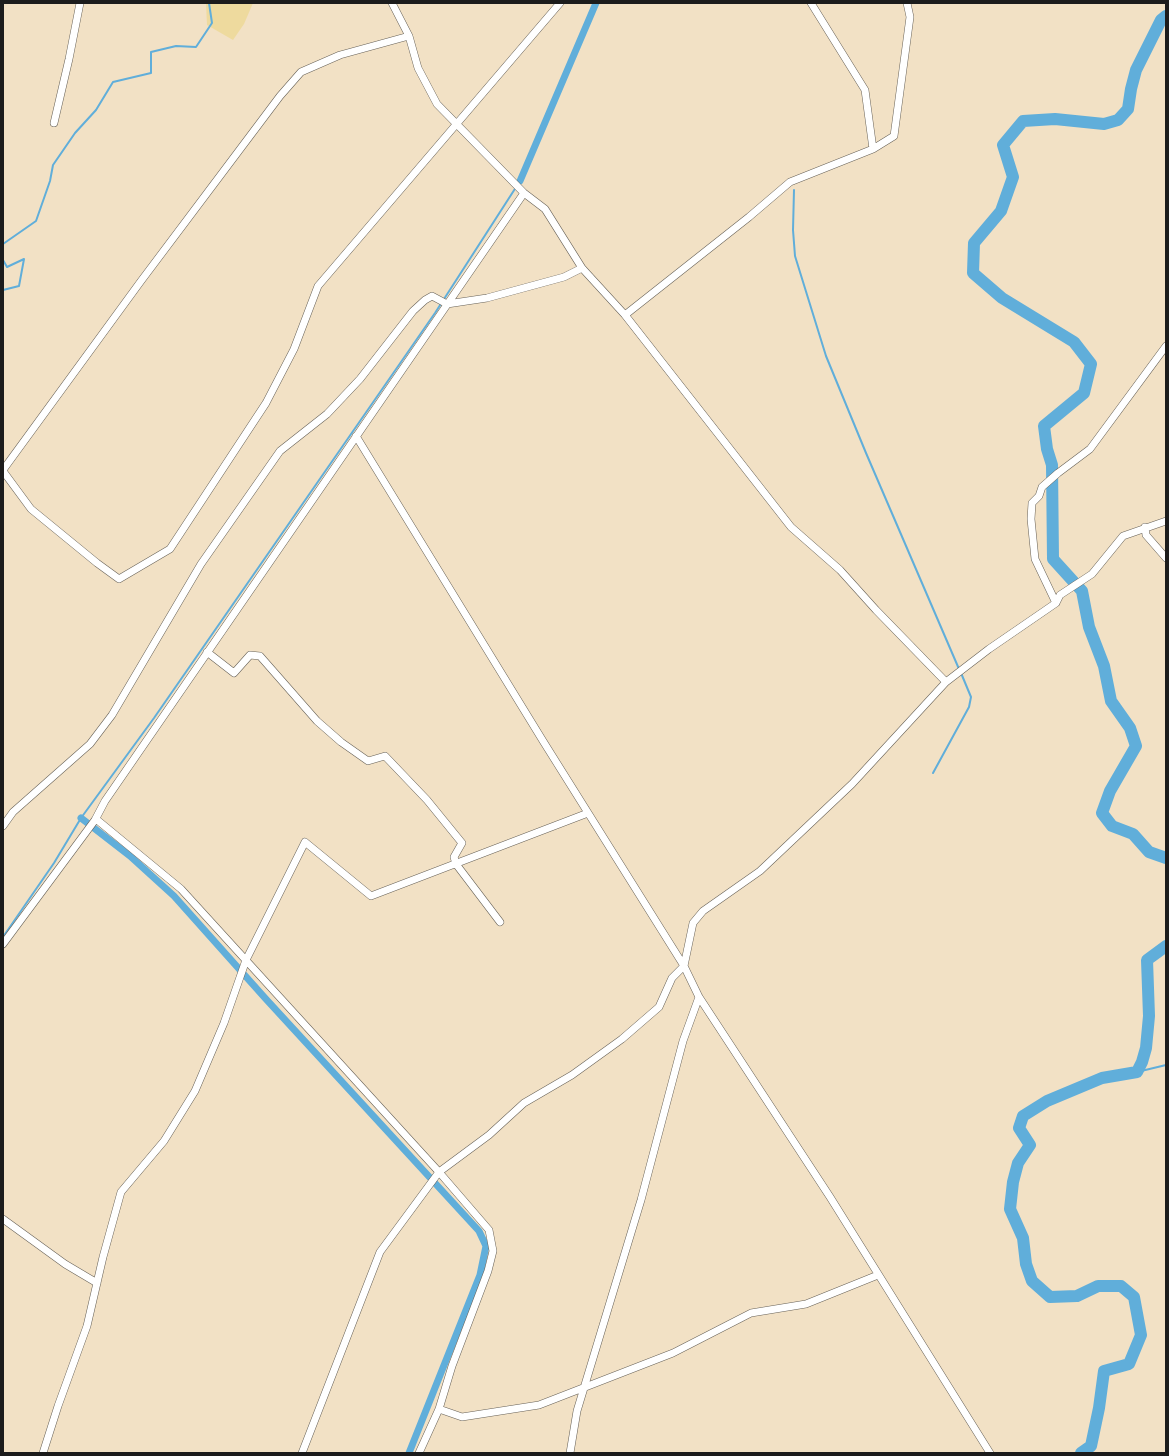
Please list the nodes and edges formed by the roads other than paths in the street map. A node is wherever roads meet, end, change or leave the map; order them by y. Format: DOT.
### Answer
graph roads {
  1 [pos="80,3"];
  2 [pos="392,3"];
  3 [pos="560,3"];
  4 [pos="811,3"];
  5 [pos="907,3"];
  6 [pos="409,36"];
  7 [pos="54,123"];
  8 [pos="456,124"];
  9 [pos="873,149"];
  10 [pos="519,188"];
  11 [pos="582,268"];
  12 [pos="444,302"];
  13 [pos="625,315"];
  14 [pos="1166,346"];
  15 [pos="356,436"];
  16 [pos="3,470"];
  17 [pos="1166,521"];
  18 [pos="1145,527"];
  19 [pos="1166,558"];
  20 [pos="1056,603"];
  21 [pos="207,652"];
  22 [pos="946,682"];
  23 [pos="588,812"];
  24 [pos="96,819"];
  25 [pos="3,826"];
  26 [pos="456,864"];
  27 [pos="500,922"];
  28 [pos="3,944"];
  29 [pos="246,961"];
  30 [pos="684,966"];
  31 [pos="699,997"];
  32 [pos="439,1172"];
  33 [pos="3,1219"];
  34 [pos="878,1275"];
  35 [pos="97,1283"];
  36 [pos="583,1389"];
  37 [pos="438,1409"];
  38 [pos="572,1452"];
  39 [pos="43,1453"];
  40 [pos="302,1453"];
  41 [pos="419,1453"];
  42 [pos="990,1453"];
  1 -- 7 [label="street"];
  2 -- 6 [label="street"];
  3 -- 8 [label="street"];
  4 -- 9 [label="street"];
  5 -- 9 [label="street"];
  6 -- 8 [label="street"];
  6 -- 16 [label="street"];
  8 -- 10 [label="street"];
  8 -- 16 [label="street"];
  9 -- 13 [label="street"];
  10 -- 11 [label="street"];
  10 -- 12 [label="street"];
  11 -- 12 [label="street"];
  11 -- 13 [label="street"];
  12 -- 15 [label="street"];
  12 -- 25 [label="street"];
  13 -- 22 [label="street"];
  14 -- 20 [label="street"];
  15 -- 21 [label="street"];
  15 -- 23 [label="street"];
  17 -- 18 [label="street"];
  18 -- 19 [label="street"];
  18 -- 20 [label="street"];
  20 -- 22 [label="street"];
  21 -- 24 [label="street"];
  21 -- 26 [label="street"];
  22 -- 30 [label="street"];
  23 -- 26 [label="street"];
  23 -- 30 [label="street"];
  24 -- 28 [label="street"];
  24 -- 29 [label="street"];
  26 -- 27 [label="street"];
  26 -- 29 [label="street"];
  29 -- 32 [label="street"];
  29 -- 35 [label="street"];
  30 -- 31 [label="street"];
  30 -- 32 [label="street"];
  31 -- 34 [label="street"];
  31 -- 36 [label="street"];
  32 -- 37 [label="street"];
  32 -- 40 [label="street"];
  33 -- 35 [label="street"];
  34 -- 36 [label="street"];
  34 -- 42 [label="street"];
  35 -- 39 [label="street"];
  36 -- 37 [label="street"];
  36 -- 38 [label="street"];
  37 -- 41 [label="street"];
}
